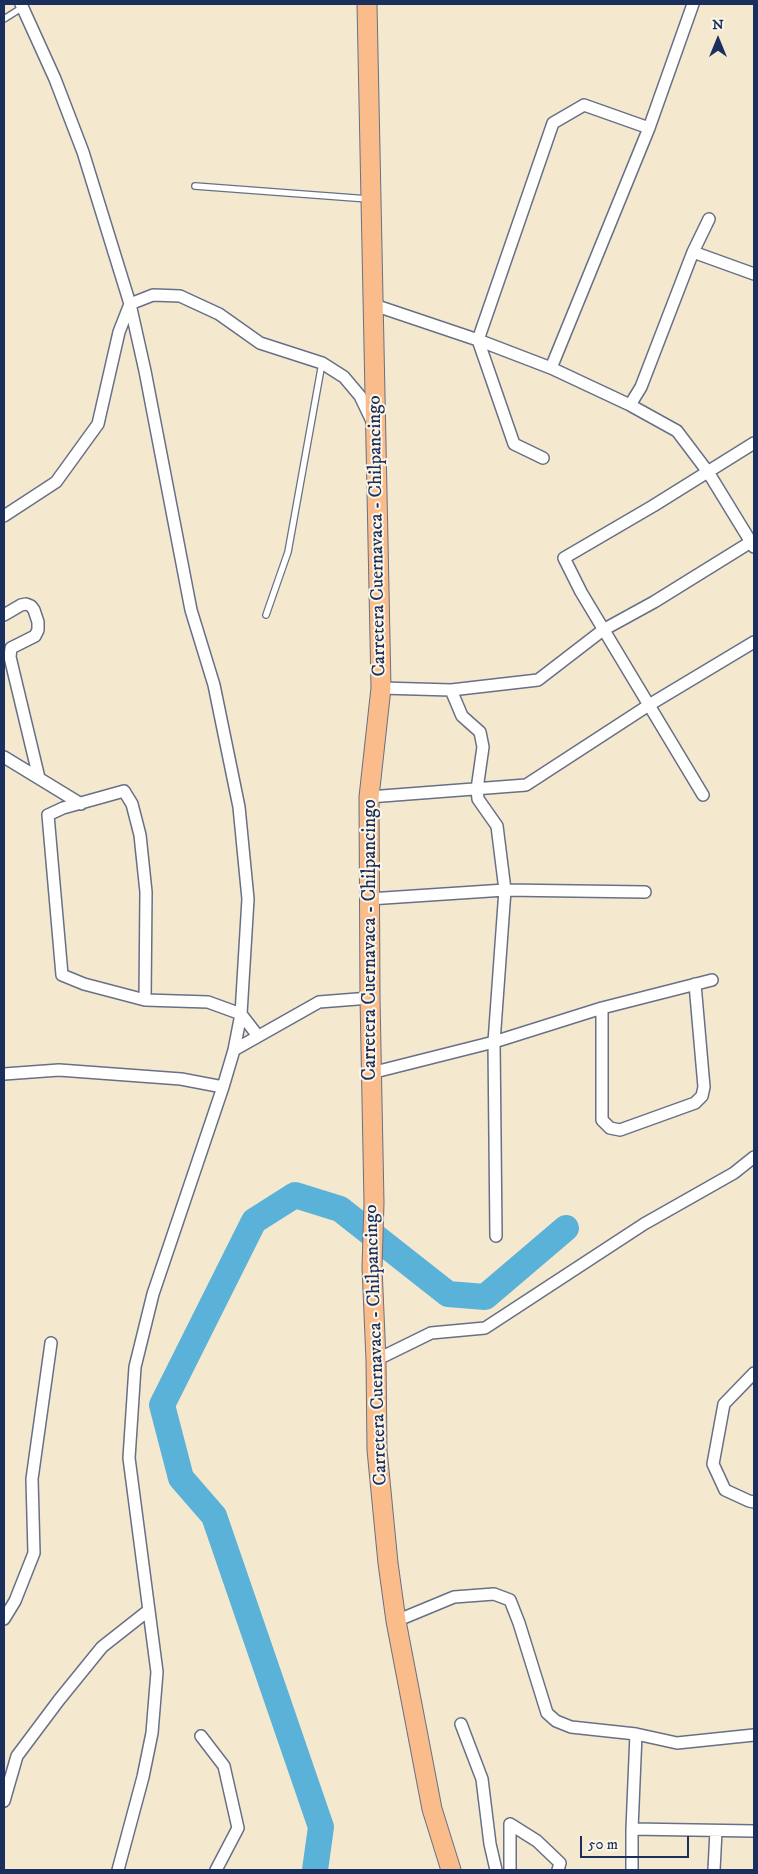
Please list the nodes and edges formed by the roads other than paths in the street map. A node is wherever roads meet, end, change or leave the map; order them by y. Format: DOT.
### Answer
graph roads {
  1 [pos="367,4"];
  2 [pos="693,4"];
  3 [pos="22,5"];
  4 [pos="4,19"];
  5 [pos="649,128"];
  6 [pos="195,186"];
  7 [pos="372,200"];
  8 [pos="709,219"];
  9 [pos="693,252"];
  10 [pos="754,274"];
  11 [pos="130,304"];
  12 [pos="374,314"];
  13 [pos="478,340"];
  14 [pos="322,363"];
  15 [pos="551,368"];
  16 [pos="630,405"];
  17 [pos="376,429"];
  18 [pos="754,443"];
  19 [pos="543,458"];
  20 [pos="708,472"];
  21 [pos="8,513"];
  22 [pos="753,543"];
  23 [pos="4,615"];
  24 [pos="266,616"];
  25 [pos="603,630"];
  26 [pos="754,642"];
  27 [pos="381,688"];
  28 [pos="451,690"];
  29 [pos="649,705"];
  30 [pos="4,757"];
  31 [pos="39,778"];
  32 [pos="476,789"];
  33 [pos="703,795"];
  34 [pos="369,798"];
  35 [pos="81,804"];
  36 [pos="505,890"];
  37 [pos="645,892"];
  38 [pos="369,899"];
  39 [pos="712,980"];
  40 [pos="695,984"];
  41 [pos="370,998"];
  42 [pos="146,1000"];
  43 [pos="602,1008"];
  44 [pos="241,1014"];
  45 [pos="258,1036"];
  46 [pos="494,1042"];
  47 [pos="234,1050"];
  48 [pos="371,1073"];
  49 [pos="4,1074"];
  50 [pos="223,1086"];
  51 [pos="754,1157"];
  52 [pos="496,1236"];
  53 [pos="52,1343"];
  54 [pos="376,1360"];
  55 [pos="754,1373"];
  56 [pos="754,1502"];
  57 [pos="149,1610"];
  58 [pos="5,1613"];
  59 [pos="396,1622"];
  60 [pos="461,1724"];
  61 [pos="636,1734"];
  62 [pos="754,1735"];
  63 [pos="201,1736"];
  64 [pos="4,1801"];
  65 [pos="632,1829"];
  66 [pos="716,1831"];
  67 [pos="754,1832"];
  68 [pos="118,1870"];
  69 [pos="216,1870"];
  70 [pos="451,1870"];
  71 [pos="496,1870"];
  72 [pos="510,1870"];
  73 [pos="558,1870"];
  74 [pos="632,1870"];
  75 [pos="714,1870"];
  1 -- 7 [label="main road, Carretera Cuernavaca - Chilpancingo"];
  2 -- 5 [label="street"];
  3 -- 4 [label="lane"];
  3 -- 11 [label="street"];
  5 -- 13 [label="street"];
  5 -- 15 [label="street"];
  6 -- 7 [label="lane"];
  7 -- 12 [label="main road, Carretera Cuernavaca - Chilpancingo"];
  8 -- 9 [label="street"];
  9 -- 10 [label="street"];
  9 -- 16 [label="street"];
  11 -- 14 [label="street"];
  11 -- 21 [label="street"];
  11 -- 44 [label="street"];
  12 -- 13 [label="street"];
  12 -- 17 [label="main road, Carretera Cuernavaca - Chilpancingo"];
  13 -- 15 [label="street"];
  13 -- 19 [label="street"];
  14 -- 17 [label="street"];
  14 -- 24 [label="lane"];
  15 -- 16 [label="street"];
  16 -- 20 [label="street"];
  17 -- 27 [label="main road, Carretera Cuernavaca - Chilpancingo"];
  18 -- 20 [label="street"];
  20 -- 22 [label="street"];
  20 -- 25 [label="street"];
  22 -- 25 [label="street"];
  23 -- 31 [label="street"];
  25 -- 28 [label="street"];
  25 -- 29 [label="street"];
  26 -- 29 [label="street"];
  27 -- 28 [label="street"];
  27 -- 34 [label="main road, Carretera Cuernavaca - Chilpancingo"];
  28 -- 32 [label="street"];
  29 -- 32 [label="street"];
  29 -- 33 [label="street"];
  30 -- 31 [label="street"];
  31 -- 35 [label="street"];
  32 -- 34 [label="street"];
  32 -- 36 [label="street"];
  34 -- 38 [label="main road, Carretera Cuernavaca - Chilpancingo"];
  35 -- 42 [label="street"];
  35 -- 42 [label="street"];
  36 -- 37 [label="street"];
  36 -- 38 [label="street"];
  36 -- 46 [label="street"];
  38 -- 41 [label="main road, Carretera Cuernavaca - Chilpancingo"];
  39 -- 40 [label="street"];
  40 -- 43 [label="street"];
  40 -- 43 [label="street"];
  41 -- 45 [label="street"];
  41 -- 48 [label="main road, Carretera Cuernavaca - Chilpancingo"];
  42 -- 44 [label="street"];
  43 -- 46 [label="street"];
  44 -- 45 [label="street"];
  44 -- 47 [label="street"];
  45 -- 47 [label="street"];
  46 -- 48 [label="street"];
  46 -- 52 [label="street"];
  47 -- 50 [label="street"];
  48 -- 54 [label="main road, Carretera Cuernavaca - Chilpancingo"];
  49 -- 50 [label="street"];
  50 -- 57 [label="street"];
  51 -- 54 [label="street"];
  53 -- 58 [label="street"];
  54 -- 59 [label="main road, Carretera Cuernavaca - Chilpancingo"];
  55 -- 56 [label="street"];
  57 -- 64 [label="street"];
  57 -- 68 [label="street"];
  59 -- 61 [label="street"];
  59 -- 70 [label="main road, Carretera Cuernavaca - Chilpancingo"];
  60 -- 71 [label="street"];
  61 -- 62 [label="street"];
  61 -- 65 [label="street"];
  63 -- 69 [label="street"];
  65 -- 66 [label="street"];
  65 -- 74 [label="street"];
  66 -- 67 [label="street"];
  66 -- 75 [label="street"];
  72 -- 73 [label="street"];
}
